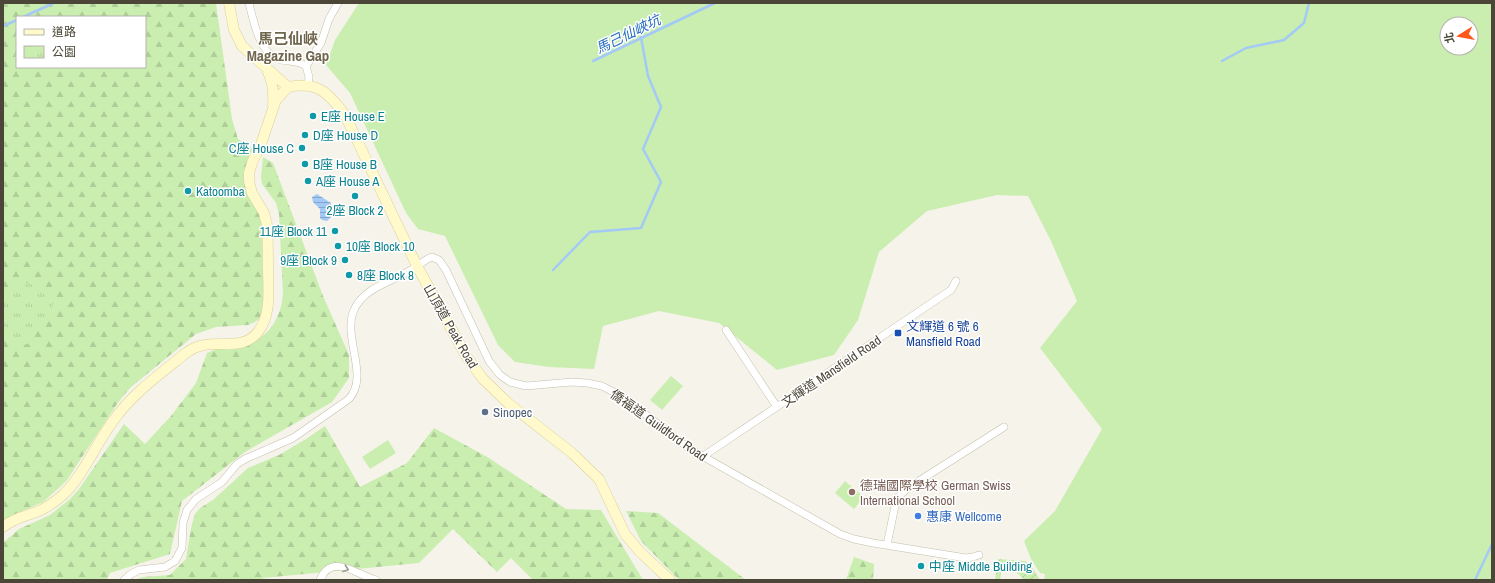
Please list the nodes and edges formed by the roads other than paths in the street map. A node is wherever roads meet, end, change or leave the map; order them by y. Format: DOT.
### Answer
graph roads {
  1 [pos="229,3"];
  2 [pos="249,3"];
  3 [pos="338,3"];
  4 [pos="306,66"];
  5 [pos="267,68"];
  6 [pos="308,85"];
  7 [pos="288,87"];
  8 [pos="272,112"];
  9 [pos="417,266"];
  10 [pos="956,280"];
  11 [pos="726,330"];
  12 [pos="777,407"];
  13 [pos="1004,427"];
  14 [pos="702,457"];
  15 [pos="3,527"];
  16 [pos="887,545"];
  17 [pos="979,555"];
  18 [pos="124,580"];
  19 [pos="320,580"];
  20 [pos="376,580"];
  21 [pos="670,580"];
  1 -- 5 [label="main road"];
  2 -- 4 [label="street"];
  3 -- 4 [label="street"];
  4 -- 6 [label="street"];
  5 -- 7 [label="main road"];
  5 -- 8 [label="main road"];
  6 -- 7 [label="main road"];
  6 -- 9 [label="main road, 山頂道 Peak Road"];
  7 -- 8 [label="main road"];
  8 -- 15 [label="main road"];
  9 -- 14 [label="street, 僑福道 Guildford Road"];
  9 -- 18 [label="street"];
  9 -- 21 [label="main road, 山頂道 Peak Road"];
  10 -- 12 [label="street, 文輝道 Mansfield Road"];
  11 -- 12 [label="street"];
  12 -- 14 [label="street, 文輝道 Mansfield Road"];
  13 -- 16 [label="street"];
  14 -- 16 [label="street, 僑福道 Guildford Road"];
  16 -- 17 [label="street, 僑福道 Guildford Road"];
  19 -- 20 [label="street, one-way"];
}
